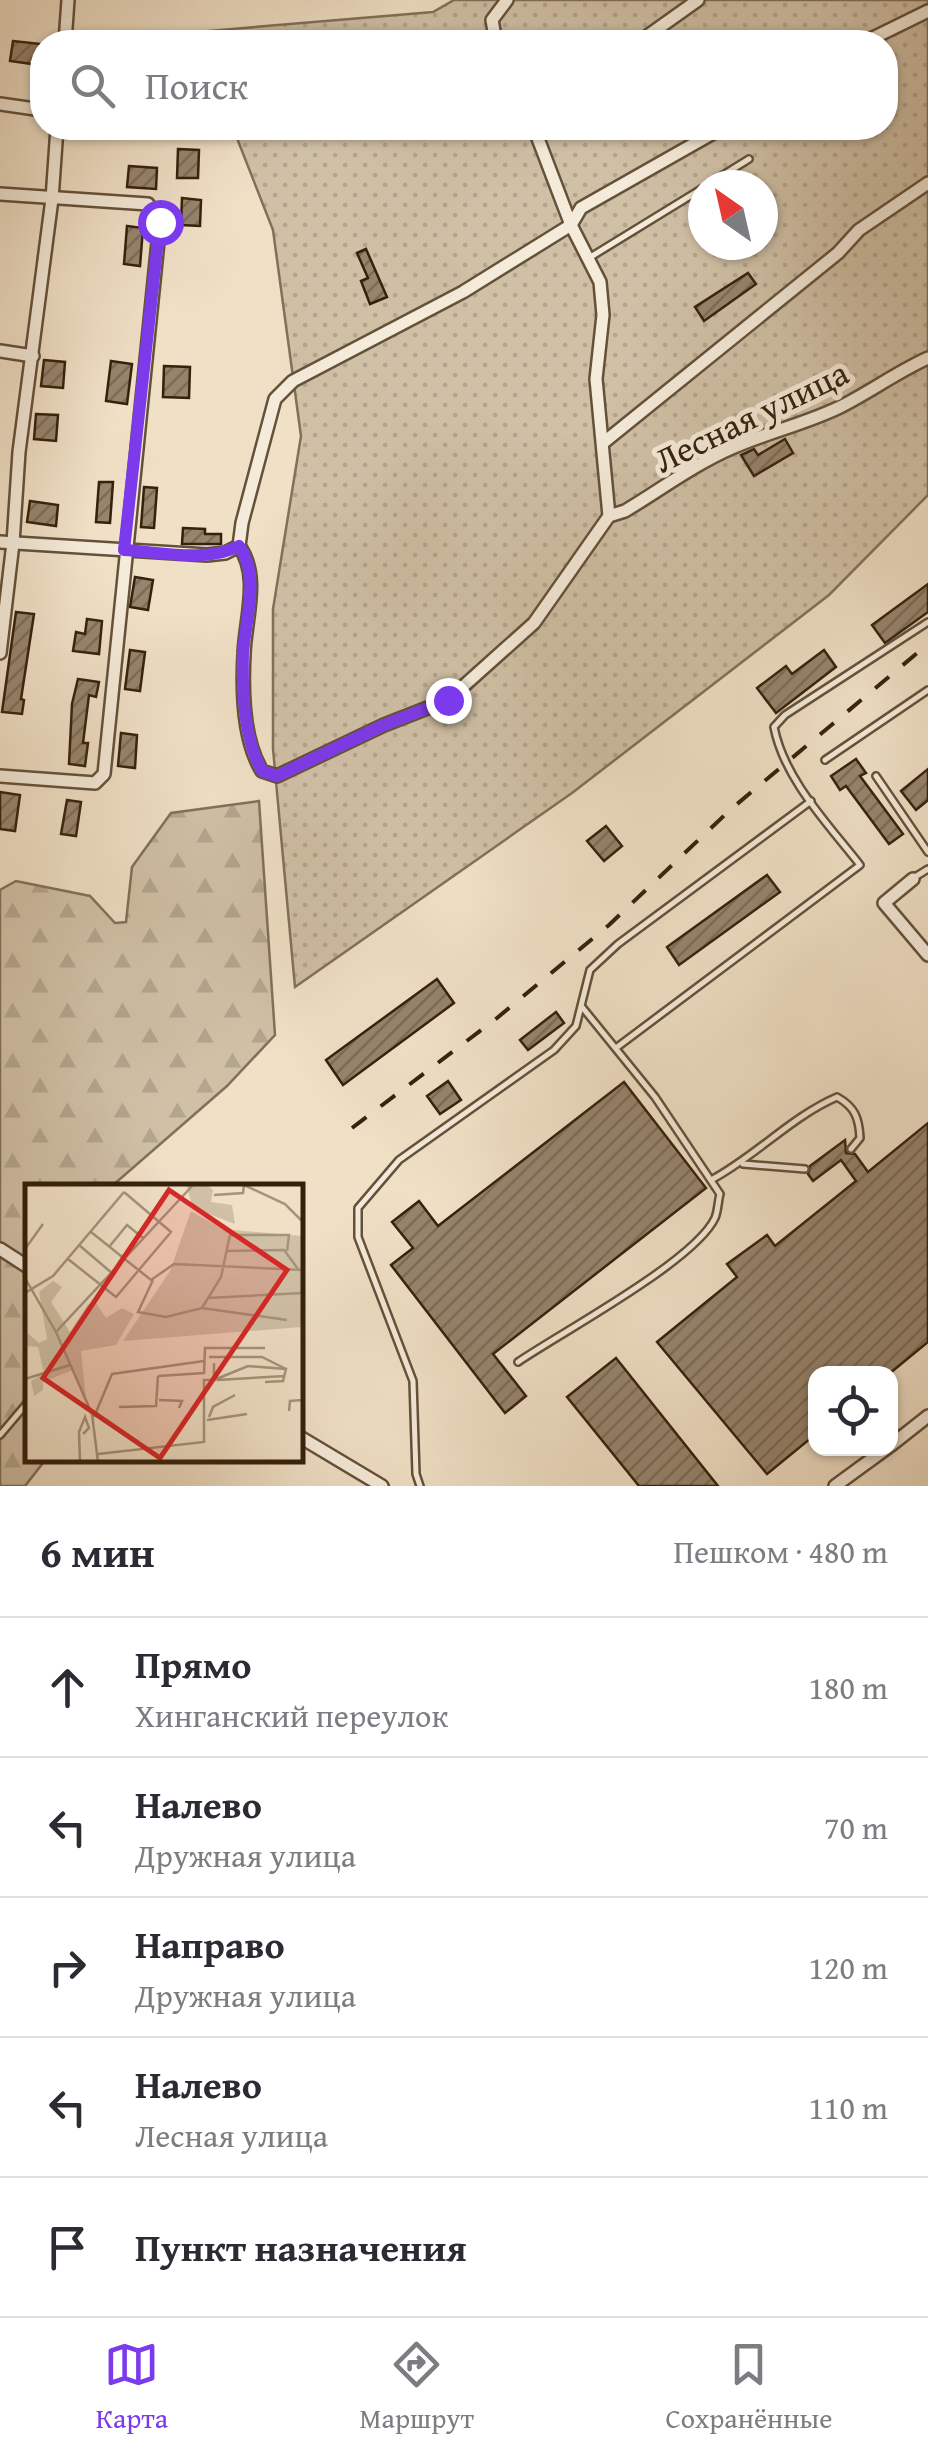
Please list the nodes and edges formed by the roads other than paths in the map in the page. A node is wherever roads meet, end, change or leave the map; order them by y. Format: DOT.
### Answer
graph roads {
  1 [pos="68,0"];
  2 [pos="698,0"];
  3 [pos="504,2"];
  4 [pos="928,11"];
  5 [pos="66,30"];
  6 [pos="494,30"];
  7 [pos="656,30"];
  8 [pos="889,30"];
  9 [pos="0,104"];
  10 [pos="30,108"];
  11 [pos="56,140"];
  12 [pos="539,140"];
  13 [pos="701,140"];
  14 [pos="749,160"];
  15 [pos="732,170"];
  16 [pos="928,182"];
  17 [pos="0,194"];
  18 [pos="688,197"];
  19 [pos="52,199"];
  20 [pos="571,225"];
  21 [pos="589,258"];
  22 [pos="0,351"];
  23 [pos="32,356"];
  24 [pos="928,358"];
  25 [pos="604,444"];
  26 [pos="609,516"];
  27 [pos="7,542"];
  28 [pos="239,546"];
  29 [pos="124,550"];
  30 [pos="928,622"];
  31 [pos="0,653"];
  32 [pos="928,690"];
  33 [pos="826,760"];
  34 [pos="0,776"];
  35 [pos="876,776"];
  36 [pos="811,801"];
  37 [pos="928,852"];
  38 [pos="928,870"];
  39 [pos="913,879"];
  40 [pos="928,955"];
  41 [pos="582,1008"];
  42 [pos="616,1048"];
  43 [pos="851,1149"];
  44 [pos="740,1164"];
  45 [pos="805,1169"];
  46 [pos="711,1180"];
  47 [pos="0,1249"];
  48 [pos="25,1265"];
  49 [pos="518,1362"];
  50 [pos="25,1406"];
  51 [pos="928,1416"];
  52 [pos="0,1435"];
  53 [pos="302,1438"];
  54 [pos="898,1439"];
  55 [pos="876,1456"];
  56 [pos="382,1486"];
  57 [pos="420,1486"];
  58 [pos="835,1486"];
  1 -- 5 [label="street"];
  2 -- 7 [label="street"];
  3 -- 6 [label="street"];
  4 -- 8 [label="street"];
  9 -- 10 [label="street"];
  11 -- 19 [label="street"];
  12 -- 20 [label="street"];
  13 -- 20 [label="street"];
  14 -- 15 [label="lane"];
  16 -- 25 [label="street"];
  17 -- 19 [label="street"];
  18 -- 21 [label="lane"];
  19 -- 23 [label="street"];
  19 -- 29 [label="street"];
  20 -- 21 [label="street"];
  20 -- 28 [label="street"];
  21 -- 25 [label="street"];
  22 -- 23 [label="street"];
  23 -- 27 [label="street"];
  24 -- 26 [label="street, Лесная улица"];
  25 -- 26 [label="street"];
  26 -- 28 [label="street, Лесная улица"];
  27 -- 29 [label="street"];
  27 -- 31 [label="street"];
  28 -- 29 [label="street"];
  29 -- 34 [label="street"];
  30 -- 36 [label="lane"];
  32 -- 33 [label="lane"];
  35 -- 37 [label="lane"];
  36 -- 41 [label="lane"];
  36 -- 42 [label="lane"];
  38 -- 39 [label="lane"];
  39 -- 40 [label="street"];
  41 -- 42 [label="lane"];
  41 -- 57 [label="lane"];
  42 -- 46 [label="lane"];
  43 -- 44 [label="lane"];
  44 -- 45 [label="lane"];
  44 -- 46 [label="lane"];
  46 -- 49 [label="lane"];
  47 -- 48 [label="street"];
  50 -- 52 [label="lane"];
  51 -- 54 [label="street"];
  53 -- 56 [label="street"];
  55 -- 58 [label="street"];
}
